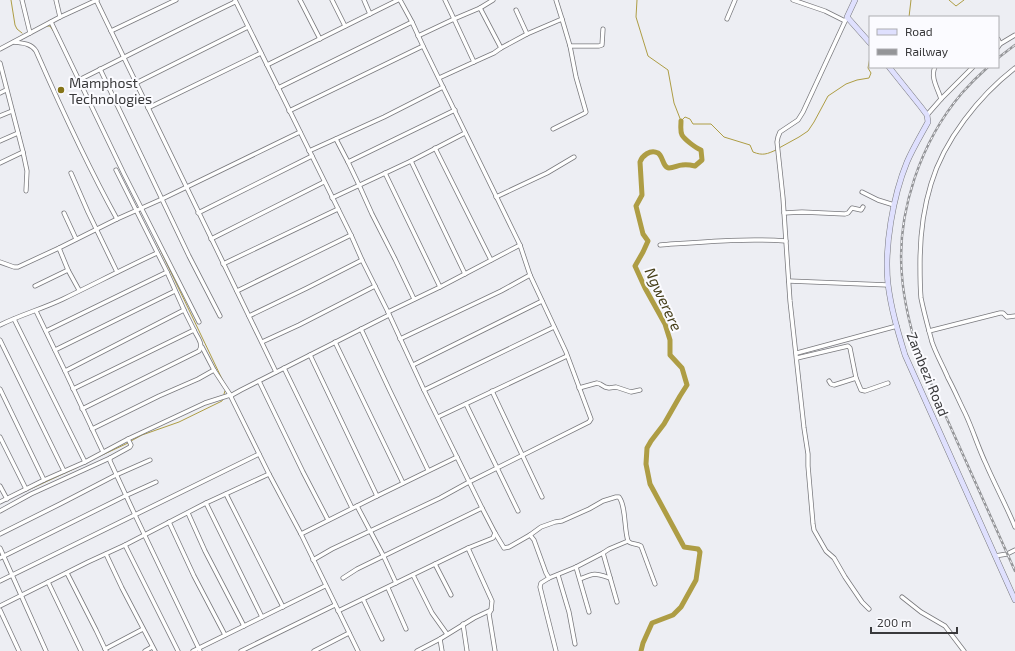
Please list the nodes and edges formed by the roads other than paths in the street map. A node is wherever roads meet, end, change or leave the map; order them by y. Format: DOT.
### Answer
graph roads {
  1 [pos="22,0"];
  2 [pos="56,0"];
  3 [pos="96,0"];
  4 [pos="176,0"];
  5 [pos="300,0"];
  6 [pos="332,0"];
  7 [pos="364,0"];
  8 [pos="399,0"];
  9 [pos="445,0"];
  10 [pos="493,0"];
  11 [pos="557,0"];
  12 [pos="735,0"];
  13 [pos="793,0"];
  14 [pos="855,0"];
  15 [pos="235,1"];
  16 [pos="480,8"];
  17 [pos="516,10"];
  18 [pos="370,14"];
  19 [pos="60,17"];
  20 [pos="454,19"];
  21 [pos="562,19"];
  22 [pos="727,19"];
  23 [pos="846,19"];
  24 [pos="51,22"];
  25 [pos="412,22"];
  26 [pos="345,26"];
  27 [pos="248,28"];
  28 [pos="603,28"];
  29 [pos="111,31"];
  30 [pos="30,33"];
  31 [pos="527,34"];
  32 [pos="1015,35"];
  33 [pos="418,36"];
  34 [pos="320,39"];
  35 [pos="14,42"];
  36 [pos="869,42"];
  37 [pos="999,45"];
  38 [pos="423,46"];
  39 [pos="570,46"];
  40 [pos="501,48"];
  41 [pos="0,49"];
  42 [pos="261,53"];
  43 [pos="123,58"];
  44 [pos="474,62"];
  45 [pos="0,63"];
  46 [pos="267,65"];
  47 [pos="890,68"];
  48 [pos="936,68"];
  49 [pos="972,68"];
  50 [pos="1015,68"];
  51 [pos="100,69"];
  52 [pos="1,70"];
  53 [pos="439,78"];
  54 [pos="79,80"];
  55 [pos="136,83"];
  56 [pos="443,87"];
  57 [pos="278,88"];
  58 [pos="6,90"];
  59 [pos="0,93"];
  60 [pos="941,99"];
  61 [pos="148,108"];
  62 [pos="12,110"];
  63 [pos="455,110"];
  64 [pos="290,111"];
  65 [pos="0,116"];
  66 [pos="928,116"];
  67 [pos="552,129"];
  68 [pos="300,132"];
  69 [pos="465,132"];
  70 [pos="18,133"];
  71 [pos="336,139"];
  72 [pos="0,141"];
  73 [pos="435,148"];
  74 [pos="309,151"];
  75 [pos="23,152"];
  76 [pos="312,156"];
  77 [pos="574,157"];
  78 [pos="411,161"];
  79 [pos="348,162"];
  80 [pos="0,164"];
  81 [pos="116,170"];
  82 [pos="385,173"];
  83 [pos="70,174"];
  84 [pos="324,182"];
  85 [pos="359,185"];
  86 [pos="186,187"];
  87 [pos="26,191"];
  88 [pos="862,192"];
  89 [pos="496,197"];
  90 [pos="332,198"];
  91 [pos="162,200"];
  92 [pos="894,205"];
  93 [pos="863,207"];
  94 [pos="142,209"];
  95 [pos="338,209"];
  96 [pos="136,211"];
  97 [pos="64,213"];
  98 [pos="198,213"];
  99 [pos="784,213"];
  100 [pos="117,220"];
  101 [pos="97,229"];
  102 [pos="351,235"];
  103 [pos="76,239"];
  104 [pos="211,239"];
  105 [pos="786,241"];
  106 [pos="520,245"];
  107 [pos="660,245"];
  108 [pos="58,248"];
  109 [pos="157,254"];
  110 [pos="362,260"];
  111 [pos="491,260"];
  112 [pos="0,262"];
  113 [pos="223,264"];
  114 [pos="68,270"];
  115 [pos="117,272"];
  116 [pos="167,272"];
  117 [pos="465,274"];
  118 [pos="530,275"];
  119 [pos="789,281"];
  120 [pos="888,285"];
  121 [pos="35,286"];
  122 [pos="375,286"];
  123 [pos="440,287"];
  124 [pos="80,290"];
  125 [pos="175,291"];
  126 [pos="237,291"];
  127 [pos="414,300"];
  128 [pos="542,301"];
  129 [pos="184,310"];
  130 [pos="36,311"];
  131 [pos="388,313"];
  132 [pos="220,316"];
  133 [pos="249,316"];
  134 [pos="1015,316"];
  135 [pos="14,319"];
  136 [pos="199,322"];
  137 [pos="0,325"];
  138 [pos="897,326"];
  139 [pos="554,327"];
  140 [pos="360,329"];
  141 [pos="46,330"];
  142 [pos="194,330"];
  143 [pos="929,331"];
  144 [pos="400,339"];
  145 [pos="0,340"];
  146 [pos="262,342"];
  147 [pos="335,342"];
  148 [pos="202,346"];
  149 [pos="55,350"];
  150 [pos="797,353"];
  151 [pos="310,355"];
  152 [pos="567,356"];
  153 [pos="797,358"];
  154 [pos="413,365"];
  155 [pos="284,368"];
  156 [pos="214,370"];
  157 [pos="65,371"];
  158 [pos="276,372"];
  159 [pos="856,378"];
  160 [pos="259,381"];
  161 [pos="828,381"];
  162 [pos="888,383"];
  163 [pos="579,388"];
  164 [pos="0,389"];
  165 [pos="73,389"];
  166 [pos="424,390"];
  167 [pos="640,390"];
  168 [pos="492,391"];
  169 [pos="231,396"];
  170 [pos="466,404"];
  171 [pos="82,409"];
  172 [pos="438,417"];
  173 [pos="92,428"];
  174 [pos="0,437"];
  175 [pos="128,439"];
  176 [pos="103,452"];
  177 [pos="259,454"];
  178 [pos="522,456"];
  179 [pos="457,457"];
  180 [pos="110,458"];
  181 [pos="150,460"];
  182 [pos="85,462"];
  183 [pos="498,468"];
  184 [pos="428,470"];
  185 [pos="64,471"];
  186 [pos="269,474"];
  187 [pos="116,475"];
  188 [pos="44,480"];
  189 [pos="156,482"];
  190 [pos="469,482"];
  191 [pos="403,483"];
  192 [pos="0,486"];
  193 [pos="26,489"];
  194 [pos="226,494"];
  195 [pos="125,496"];
  196 [pos="377,496"];
  197 [pos="542,497"];
  198 [pos="7,499"];
  199 [pos="0,502"];
  200 [pos="206,504"];
  201 [pos="357,506"];
  202 [pos="352,508"];
  203 [pos="482,508"];
  204 [pos="0,511"];
  205 [pos="518,511"];
  206 [pos="188,513"];
  207 [pos="135,516"];
  208 [pos="328,520"];
  209 [pos="170,522"];
  210 [pos="1015,527"];
  211 [pos="370,531"];
  212 [pos="495,533"];
  213 [pos="0,534"];
  214 [pos="300,534"];
  215 [pos="145,535"];
  216 [pos="530,535"];
  217 [pos="628,541"];
  218 [pos="125,545"];
  219 [pos="0,548"];
  220 [pos="468,548"];
  221 [pos="1015,550"];
  222 [pos="603,553"];
  223 [pos="106,554"];
  224 [pos="995,556"];
  225 [pos="2,557"];
  226 [pos="384,557"];
  227 [pos="313,560"];
  228 [pos="435,564"];
  229 [pos="576,567"];
  230 [pos="67,573"];
  231 [pos="12,575"];
  232 [pos="413,575"];
  233 [pos="558,575"];
  234 [pos="343,578"];
  235 [pos="549,578"];
  236 [pos="610,578"];
  237 [pos="580,579"];
  238 [pos="0,581"];
  239 [pos="48,582"];
  240 [pos="396,583"];
  241 [pos="655,584"];
  242 [pos="326,586"];
  243 [pos="388,588"];
  244 [pos="22,595"];
  245 [pos="450,595"];
  246 [pos="902,597"];
  247 [pos="363,599"];
  248 [pos="1015,600"];
  249 [pos="617,602"];
  250 [pos="0,606"];
  251 [pos="335,606"];
  252 [pos="283,607"];
  253 [pos="868,609"];
  254 [pos="0,610"];
  255 [pos="491,610"];
  256 [pos="338,611"];
  257 [pos="589,612"];
  258 [pos="262,617"];
  259 [pos="463,624"];
  260 [pos="244,626"];
  261 [pos="406,628"];
  262 [pos="143,629"];
  263 [pos="349,634"];
  264 [pos="447,634"];
  265 [pos="225,635"];
  266 [pos="382,639"];
  267 [pos="440,639"];
  268 [pos="575,644"];
  269 [pos="154,649"];
  270 [pos="105,650"];
  271 [pos="200,650"];
  272 [pos="20,651"];
  273 [pos="46,651"];
  274 [pos="81,651"];
  275 [pos="145,651"];
  276 [pos="178,651"];
  277 [pos="193,651"];
  278 [pos="241,651"];
  279 [pos="314,651"];
  280 [pos="358,651"];
  281 [pos="417,651"];
  282 [pos="442,651"];
  283 [pos="467,651"];
  284 [pos="495,651"];
  285 [pos="556,651"];
  286 [pos="964,651"];
  1 -- 30 [label="street"];
  2 -- 19 [label="street"];
  3 -- 19 [label="street"];
  3 -- 29 [label="street"];
  4 -- 29 [label="street"];
  5 -- 34 [label="street"];
  6 -- 26 [label="street"];
  7 -- 18 [label="street"];
  8 -- 18 [label="street"];
  8 -- 25 [label="street"];
  9 -- 20 [label="street"];
  10 -- 16 [label="street"];
  11 -- 21 [label="street"];
  12 -- 22 [label="street"];
  13 -- 23 [label="street"];
  14 -- 23 [label="main road"];
  15 -- 27 [label="street"];
  15 -- 43 [label="street"];
  16 -- 20 [label="street"];
  16 -- 40 [label="street"];
  17 -- 31 [label="street"];
  18 -- 26 [label="street"];
  19 -- 24 [label="street"];
  20 -- 33 [label="street"];
  20 -- 44 [label="street"];
  21 -- 31 [label="street"];
  21 -- 39 [label="street"];
  23 -- 36 [label="main road"];
  23 -- 99 [label="street"];
  24 -- 30 [label="street"];
  24 -- 54 [label="street"];
  25 -- 33 [label="street"];
  25 -- 57 [label="street"];
  26 -- 34 [label="street"];
  27 -- 42 [label="street"];
  27 -- 55 [label="street"];
  28 -- 39 [label="street"];
  29 -- 43 [label="street"];
  30 -- 35 [label="street"];
  31 -- 40 [label="street"];
  32 -- 37 [label="street"];
  33 -- 38 [label="street"];
  34 -- 46 [label="street"];
  35 -- 41 [label="street"];
  35 -- 100 [label="street"];
  38 -- 53 [label="street"];
  38 -- 64 [label="street"];
  39 -- 67 [label="street"];
  40 -- 44 [label="street"];
  42 -- 46 [label="street"];
  42 -- 61 [label="street"];
  43 -- 51 [label="street"];
  43 -- 55 [label="street"];
  44 -- 53 [label="street"];
  45 -- 52 [label="street"];
  46 -- 57 [label="street"];
  47 -- 66 [label="main road"];
  48 -- 60 [label="street"];
  49 -- 60 [label="street"];
  50 -- 143 [label="street"];
  51 -- 54 [label="street"];
  51 -- 91 [label="street"];
  52 -- 58 [label="street"];
  53 -- 56 [label="street"];
  54 -- 94 [label="street"];
  55 -- 61 [label="street"];
  56 -- 63 [label="street"];
  56 -- 71 [label="street"];
  57 -- 64 [label="street"];
  58 -- 59 [label="street"];
  58 -- 62 [label="street"];
  60 -- 66 [label="street"];
  61 -- 86 [label="street"];
  62 -- 65 [label="street"];
  62 -- 70 [label="street"];
  63 -- 69 [label="street"];
  63 -- 79 [label="street"];
  64 -- 68 [label="street"];
  66 -- 92 [label="main road, Zambezi Road"];
  68 -- 74 [label="street"];
  68 -- 86 [label="street"];
  69 -- 73 [label="street"];
  69 -- 89 [label="street"];
  70 -- 72 [label="street"];
  70 -- 75 [label="street"];
  71 -- 74 [label="street"];
  71 -- 79 [label="street"];
  73 -- 78 [label="street"];
  73 -- 111 [label="street"];
  74 -- 76 [label="street"];
  75 -- 80 [label="street"];
  75 -- 87 [label="street"];
  76 -- 84 [label="street"];
  76 -- 98 [label="street"];
  77 -- 89 [label="street"];
  78 -- 82 [label="street"];
  78 -- 117 [label="street"];
  79 -- 85 [label="street"];
  81 -- 96 [label="street"];
  82 -- 85 [label="street"];
  82 -- 123 [label="street"];
  83 -- 101 [label="street"];
  84 -- 90 [label="street"];
  84 -- 104 [label="street"];
  85 -- 90 [label="street"];
  85 -- 127 [label="street"];
  86 -- 91 [label="street"];
  86 -- 98 [label="street"];
  88 -- 92 [label="street"];
  89 -- 106 [label="street"];
  90 -- 95 [label="street"];
  91 -- 94 [label="street"];
  91 -- 132 [label="street"];
  92 -- 120 [label="main road, Zambezi Road"];
  93 -- 99 [label="street"];
  94 -- 96 [label="street"];
  94 -- 136 [label="street"];
  95 -- 102 [label="street"];
  95 -- 113 [label="street"];
  96 -- 100 [label="street"];
  96 -- 109 [label="street"];
  97 -- 103 [label="street"];
  98 -- 104 [label="street"];
  99 -- 105 [label="street"];
  100 -- 101 [label="street"];
  101 -- 103 [label="street"];
  101 -- 115 [label="street"];
  102 -- 110 [label="street"];
  102 -- 126 [label="street"];
  103 -- 108 [label="street"];
  104 -- 113 [label="street"];
  105 -- 107 [label="street"];
  105 -- 119 [label="street"];
  106 -- 111 [label="street"];
  106 -- 118 [label="street"];
  108 -- 112 [label="street"];
  108 -- 114 [label="street"];
  109 -- 115 [label="street"];
  109 -- 116 [label="street"];
  110 -- 122 [label="street"];
  110 -- 133 [label="street"];
  111 -- 117 [label="street"];
  113 -- 126 [label="street"];
  114 -- 121 [label="street"];
  114 -- 124 [label="street"];
  115 -- 124 [label="street"];
  116 -- 125 [label="street"];
  116 -- 141 [label="street"];
  117 -- 123 [label="street"];
  118 -- 128 [label="street"];
  118 -- 144 [label="street"];
  119 -- 120 [label="street"];
  119 -- 150 [label="street"];
  120 -- 138 [label="main road, Zambezi Road"];
  122 -- 131 [label="street"];
  122 -- 146 [label="street"];
  123 -- 127 [label="street"];
  124 -- 130 [label="street"];
  125 -- 129 [label="street"];
  125 -- 149 [label="street"];
  126 -- 133 [label="street"];
  127 -- 131 [label="street"];
  128 -- 139 [label="street"];
  128 -- 154 [label="street"];
  129 -- 142 [label="street"];
  129 -- 157 [label="street"];
  130 -- 135 [label="street"];
  130 -- 141 [label="street"];
  131 -- 140 [label="street"];
  131 -- 144 [label="street"];
  133 -- 146 [label="street"];
  134 -- 143 [label="street"];
  135 -- 137 [label="street"];
  135 -- 182 [label="street"];
  138 -- 150 [label="street"];
  138 -- 224 [label="main road, Zambezi Road"];
  139 -- 152 [label="street"];
  139 -- 166 [label="street"];
  140 -- 147 [label="street"];
  140 -- 184 [label="street"];
  141 -- 149 [label="street"];
  142 -- 148 [label="street"];
  142 -- 165 [label="street"];
  143 -- 210 [label="street"];
  144 -- 154 [label="street"];
  145 -- 185 [label="street"];
  146 -- 158 [label="street"];
  147 -- 151 [label="street"];
  147 -- 191 [label="street"];
  148 -- 156 [label="street"];
  148 -- 171 [label="street"];
  149 -- 157 [label="street"];
  150 -- 153 [label="street"];
  151 -- 155 [label="street"];
  151 -- 196 [label="street"];
  152 -- 163 [label="street"];
  152 -- 168 [label="street"];
  153 -- 159 [label="street"];
  153 -- 253 [label="street"];
  154 -- 166 [label="street"];
  155 -- 158 [label="street"];
  155 -- 202 [label="street"];
  156 -- 169 [label="street"];
  156 -- 173 [label="street"];
  157 -- 165 [label="street"];
  158 -- 160 [label="street"];
  159 -- 161 [label="street"];
  159 -- 162 [label="street"];
  160 -- 169 [label="street"];
  160 -- 208 [label="street"];
  163 -- 167 [label="street"];
  163 -- 178 [label="street"];
  164 -- 188 [label="street"];
  165 -- 171 [label="street"];
  166 -- 172 [label="street"];
  168 -- 170 [label="street"];
  168 -- 178 [label="street"];
  169 -- 175 [label="street"];
  169 -- 177 [label="street"];
  170 -- 172 [label="street"];
  170 -- 183 [label="street"];
  171 -- 173 [label="street"];
  172 -- 179 [label="street"];
  173 -- 176 [label="street"];
  174 -- 193 [label="street"];
  175 -- 176 [label="street"];
  175 -- 180 [label="street"];
  176 -- 182 [label="street"];
  177 -- 186 [label="street"];
  177 -- 207 [label="street"];
  178 -- 183 [label="street"];
  178 -- 197 [label="street"];
  179 -- 184 [label="street"];
  179 -- 190 [label="street"];
  180 -- 187 [label="street"];
  180 -- 204 [label="street"];
  181 -- 187 [label="street"];
  182 -- 185 [label="street"];
  183 -- 190 [label="street"];
  183 -- 205 [label="street"];
  184 -- 191 [label="street"];
  185 -- 188 [label="street"];
  186 -- 194 [label="street"];
  186 -- 214 [label="street"];
  187 -- 195 [label="street"];
  187 -- 213 [label="street"];
  188 -- 193 [label="street"];
  189 -- 195 [label="street"];
  190 -- 203 [label="street"];
  190 -- 211 [label="street"];
  191 -- 196 [label="street"];
  192 -- 198 [label="street"];
  193 -- 198 [label="street"];
  194 -- 200 [label="street"];
  194 -- 252 [label="street"];
  195 -- 207 [label="street"];
  195 -- 225 [label="street"];
  196 -- 201 [label="street"];
  198 -- 199 [label="street"];
  200 -- 206 [label="street"];
  200 -- 258 [label="street"];
  201 -- 202 [label="street"];
  201 -- 211 [label="street"];
  202 -- 208 [label="street"];
  203 -- 212 [label="street"];
  203 -- 226 [label="street"];
  206 -- 209 [label="street"];
  206 -- 260 [label="street"];
  207 -- 215 [label="street"];
  207 -- 231 [label="street"];
  208 -- 214 [label="street"];
  209 -- 215 [label="street"];
  209 -- 265 [label="street"];
  211 -- 226 [label="street"];
  211 -- 227 [label="street"];
  212 -- 216 [label="street"];
  212 -- 220 [label="street"];
  214 -- 227 [label="street"];
  215 -- 218 [label="street"];
  215 -- 271 [label="street"];
  216 -- 217 [label="street"];
  216 -- 235 [label="street"];
  217 -- 222 [label="street"];
  217 -- 241 [label="street"];
  218 -- 223 [label="street"];
  218 -- 276 [label="street"];
  219 -- 225 [label="street"];
  220 -- 228 [label="street"];
  220 -- 255 [label="street"];
  221 -- 224 [label="street"];
  222 -- 229 [label="street"];
  222 -- 236 [label="street"];
  223 -- 230 [label="street"];
  223 -- 262 [label="street"];
  224 -- 248 [label="main road, Zambezi Road"];
  225 -- 231 [label="street"];
  226 -- 234 [label="street"];
  226 -- 240 [label="street"];
  227 -- 242 [label="street"];
  228 -- 232 [label="street"];
  228 -- 245 [label="street"];
  229 -- 233 [label="street"];
  229 -- 237 [label="street"];
  230 -- 239 [label="street"];
  230 -- 270 [label="street"];
  231 -- 238 [label="street"];
  231 -- 244 [label="street"];
  232 -- 240 [label="street"];
  232 -- 264 [label="street"];
  233 -- 235 [label="street"];
  233 -- 268 [label="street"];
  235 -- 285 [label="street"];
  236 -- 237 [label="street"];
  236 -- 249 [label="street"];
  237 -- 257 [label="street"];
  239 -- 244 [label="street"];
  239 -- 274 [label="street"];
  240 -- 243 [label="street"];
  242 -- 251 [label="street"];
  242 -- 252 [label="street"];
  243 -- 247 [label="street"];
  243 -- 261 [label="street"];
  244 -- 250 [label="street"];
  244 -- 273 [label="street"];
  246 -- 286 [label="street"];
  247 -- 256 [label="street"];
  247 -- 266 [label="street"];
  251 -- 256 [label="street"];
  251 -- 278 [label="street"];
  252 -- 258 [label="street"];
  254 -- 272 [label="street"];
  255 -- 259 [label="street"];
  255 -- 284 [label="street"];
  256 -- 263 [label="street"];
  258 -- 260 [label="street"];
  259 -- 264 [label="street"];
  259 -- 283 [label="street"];
  260 -- 265 [label="street"];
  262 -- 269 [label="street"];
  262 -- 270 [label="street"];
  263 -- 279 [label="street"];
  263 -- 280 [label="street"];
  264 -- 267 [label="street"];
  265 -- 271 [label="street"];
  267 -- 281 [label="street"];
  267 -- 282 [label="street"];
  269 -- 275 [label="street"];
  271 -- 277 [label="street"];
}
